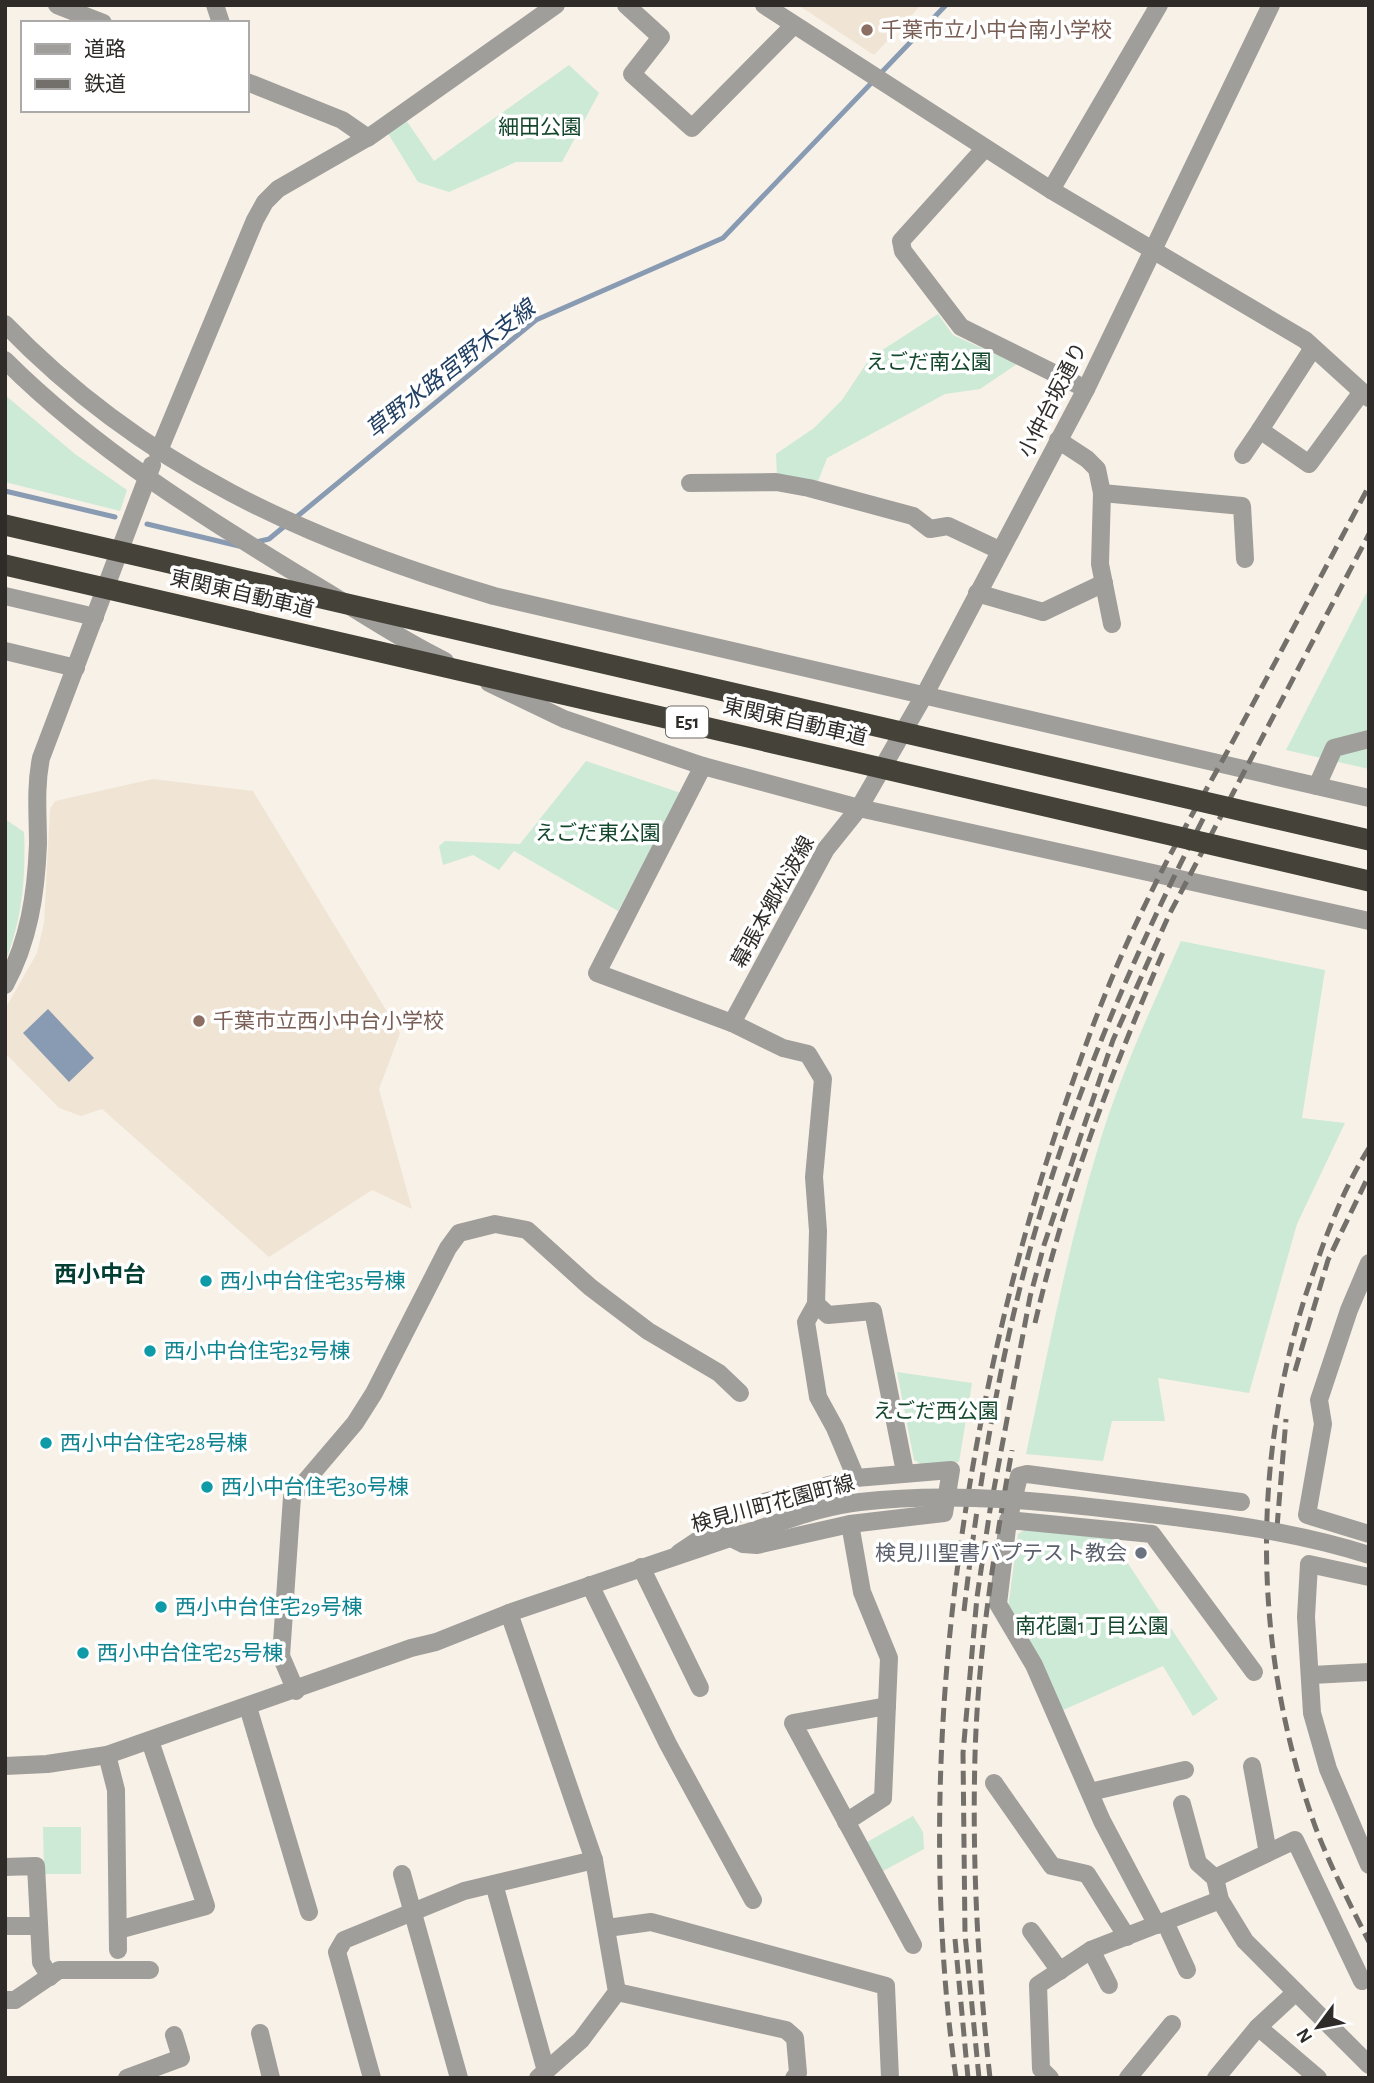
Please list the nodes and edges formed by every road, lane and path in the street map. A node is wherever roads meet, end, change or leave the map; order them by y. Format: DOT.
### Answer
graph roads {
  1 [pos="57,5"];
  2 [pos="556,5"];
  3 [pos="626,5"];
  4 [pos="764,5"];
  5 [pos="1158,5"];
  6 [pos="1271,5"];
  7 [pos="98,21"];
  8 [pos="794,25"];
  9 [pos="248,82"];
  10 [pos="368,138"];
  11 [pos="985,148"];
  12 [pos="1051,190"];
  13 [pos="1152,250"];
  14 [pos="5,324"];
  15 [pos="1314,348"];
  16 [pos="5,360"];
  17 [pos="1086,388"];
  18 [pos="1365,396"];
  19 [pos="1260,430"];
  20 [pos="1058,440"];
  21 [pos="158,453"];
  22 [pos="1243,455"];
  23 [pos="147,475"];
  24 [pos="690,483"];
  25 [pos="1102,493"];
  26 [pos="5,525"];
  27 [pos="999,550"];
  28 [pos="1245,559"];
  29 [pos="5,565"];
  30 [pos="1104,583"];
  31 [pos="977,593"];
  32 [pos="5,596"];
  33 [pos="95,617"];
  34 [pos="1112,624"];
  35 [pos="5,651"];
  36 [pos="76,668"];
  37 [pos="925,694"];
  38 [pos="1369,739"];
  39 [pos="703,766"];
  40 [pos="1317,786"];
  41 [pos="1369,798"];
  42 [pos="859,808"];
  43 [pos="1369,840"];
  44 [pos="1369,881"];
  45 [pos="1369,921"];
  46 [pos="5,985"];
  47 [pos="732,1023"];
  48 [pos="1369,1263"];
  49 [pos="816,1304"];
  50 [pos="740,1393"];
  51 [pos="905,1472"];
  52 [pos="856,1478"];
  53 [pos="1241,1502"];
  54 [pos="1008,1520"];
  55 [pos="850,1524"];
  56 [pos="1369,1534"];
  57 [pos="735,1535"];
  58 [pos="678,1553"];
  59 [pos="1369,1555"];
  60 [pos="641,1567"];
  61 [pos="1369,1577"];
  62 [pos="590,1585"];
  63 [pos="509,1613"];
  64 [pos="1254,1672"];
  65 [pos="1369,1672"];
  66 [pos="1312,1675"];
  67 [pos="700,1688"];
  68 [pos="296,1691"];
  69 [pos="887,1706"];
  70 [pos="248,1707"];
  71 [pos="149,1741"];
  72 [pos="107,1755"];
  73 [pos="5,1766"];
  74 [pos="1252,1766"];
  75 [pos="1185,1770"];
  76 [pos="994,1783"];
  77 [pos="1090,1792"];
  78 [pos="1182,1804"];
  79 [pos="846,1822"];
  80 [pos="1268,1853"];
  81 [pos="594,1860"];
  82 [pos="1369,1864"];
  83 [pos="5,1867"];
  84 [pos="402,1874"];
  85 [pos="1215,1878"];
  86 [pos="494,1884"];
  87 [pos="752,1900"];
  88 [pos="1220,1900"];
  89 [pos="309,1912"];
  90 [pos="412,1913"];
  91 [pos="1161,1923"];
  92 [pos="5,1926"];
  93 [pos="39,1926"];
  94 [pos="607,1928"];
  95 [pos="118,1930"];
  96 [pos="1031,1931"];
  97 [pos="1127,1937"];
  98 [pos="913,1945"];
  99 [pos="118,1950"];
  100 [pos="1091,1950"];
  101 [pos="150,1970"];
  102 [pos="1060,1970"];
  103 [pos="1187,1970"];
  104 [pos="50,1977"];
  105 [pos="1362,1981"];
  106 [pos="1109,1986"];
  107 [pos="617,1992"];
  108 [pos="1296,1992"];
  109 [pos="5,2000"];
  110 [pos="1172,2024"];
  111 [pos="1258,2027"];
  112 [pos="260,2034"];
  113 [pos="174,2035"];
  114 [pos="1369,2065"];
  115 [pos="542,2074"];
  116 [pos="127,2078"];
  117 [pos="271,2078"];
  118 [pos="372,2078"];
  119 [pos="459,2078"];
  120 [pos="794,2078"];
  121 [pos="890,2078"];
  122 [pos="1050,2078"];
  123 [pos="1128,2078"];
  124 [pos="1216,2078"];
  125 [pos="1318,2078"];
  1 -- 7 [label="street"];
  2 -- 10 [label="street"];
  3 -- 8 [label="street"];
  4 -- 8 [label="street"];
  5 -- 12 [label="street"];
  6 -- 13 [label="street, 小仲台坂通り"];
  8 -- 11 [label="street"];
  9 -- 10 [label="street"];
  10 -- 21 [label="street"];
  11 -- 12 [label="street"];
  11 -- 17 [label="street"];
  12 -- 13 [label="street"];
  13 -- 15 [label="street"];
  13 -- 17 [label="street, 小仲台坂通り"];
  14 -- 21 [label="street"];
  15 -- 18 [label="street"];
  15 -- 19 [label="street"];
  16 -- 23 [label="street"];
  17 -- 20 [label="street, 小仲台坂通り"];
  18 -- 19 [label="street"];
  19 -- 22 [label="street"];
  20 -- 25 [label="street"];
  20 -- 27 [label="street, 小仲台坂通り"];
  21 -- 23 [label="street"];
  21 -- 37 [label="street"];
  23 -- 33 [label="street"];
  23 -- 39 [label="street"];
  24 -- 27 [label="street"];
  25 -- 28 [label="street"];
  25 -- 30 [label="street"];
  26 -- 43 [label="highway, 東関東自動車道 / E51, bridge"];
  27 -- 31 [label="street, 小仲台坂通り"];
  29 -- 44 [label="highway, 東関東自動車道 / E51, bridge"];
  30 -- 31 [label="street"];
  30 -- 34 [label="street"];
  31 -- 37 [label="street, 小仲台坂通り"];
  32 -- 33 [label="street"];
  33 -- 36 [label="street"];
  35 -- 36 [label="street"];
  36 -- 46 [label="street"];
  37 -- 40 [label="street"];
  37 -- 42 [label="street, 小仲台坂通り"];
  38 -- 40 [label="street"];
  39 -- 42 [label="street"];
  39 -- 47 [label="street"];
  40 -- 41 [label="street"];
  42 -- 45 [label="street"];
  42 -- 47 [label="street, 幕張本郷松波線"];
  47 -- 49 [label="street"];
  48 -- 56 [label="street"];
  49 -- 51 [label="street"];
  49 -- 52 [label="street"];
  50 -- 68 [label="street"];
  51 -- 52 [label="street"];
  51 -- 55 [label="street"];
  52 -- 58 [label="street"];
  53 -- 54 [label="street"];
  54 -- 64 [label="street"];
  54 -- 77 [label="street"];
  55 -- 57 [label="street"];
  55 -- 69 [label="street"];
  57 -- 58 [label="street, 検見川町花園町線"];
  57 -- 59 [label="street, 検見川町花園町線, bridge"];
  58 -- 60 [label="street, 検見川町花園町線"];
  60 -- 62 [label="street, 検見川町花園町線"];
  60 -- 67 [label="street"];
  61 -- 66 [label="street"];
  62 -- 63 [label="street, 検見川町花園町線"];
  62 -- 87 [label="street"];
  63 -- 68 [label="street, 検見川町花園町線"];
  63 -- 81 [label="street"];
  65 -- 66 [label="street"];
  66 -- 82 [label="street"];
  68 -- 70 [label="street, 検見川町花園町線"];
  69 -- 79 [label="street"];
  69 -- 79 [label="street"];
  70 -- 71 [label="street, 検見川町花園町線"];
  70 -- 89 [label="street"];
  71 -- 72 [label="street, 検見川町花園町線"];
  71 -- 95 [label="street"];
  72 -- 73 [label="street, 検見川町花園町線"];
  72 -- 95 [label="street"];
  74 -- 80 [label="street"];
  75 -- 77 [label="street"];
  76 -- 97 [label="street"];
  77 -- 91 [label="street"];
  78 -- 85 [label="street"];
  79 -- 98 [label="street"];
  80 -- 85 [label="street"];
  80 -- 105 [label="street"];
  81 -- 86 [label="street"];
  81 -- 94 [label="street"];
  83 -- 93 [label="street"];
  84 -- 90 [label="street"];
  85 -- 88 [label="street"];
  86 -- 90 [label="street"];
  86 -- 115 [label="street"];
  88 -- 91 [label="street"];
  88 -- 108 [label="street"];
  90 -- 118 [label="street"];
  90 -- 119 [label="street"];
  91 -- 97 [label="street"];
  91 -- 103 [label="street"];
  92 -- 93 [label="street"];
  93 -- 104 [label="street"];
  94 -- 107 [label="street"];
  94 -- 121 [label="street"];
  95 -- 99 [label="street"];
  96 -- 102 [label="street"];
  97 -- 100 [label="street"];
  100 -- 102 [label="street"];
  100 -- 106 [label="street"];
  101 -- 104 [label="street"];
  102 -- 122 [label="street"];
  104 -- 109 [label="street"];
  107 -- 115 [label="street"];
  107 -- 120 [label="street"];
  108 -- 111 [label="street"];
  108 -- 114 [label="street"];
  110 -- 123 [label="street"];
  111 -- 124 [label="street"];
  111 -- 125 [label="street"];
  112 -- 117 [label="street"];
  113 -- 116 [label="street"];
}
